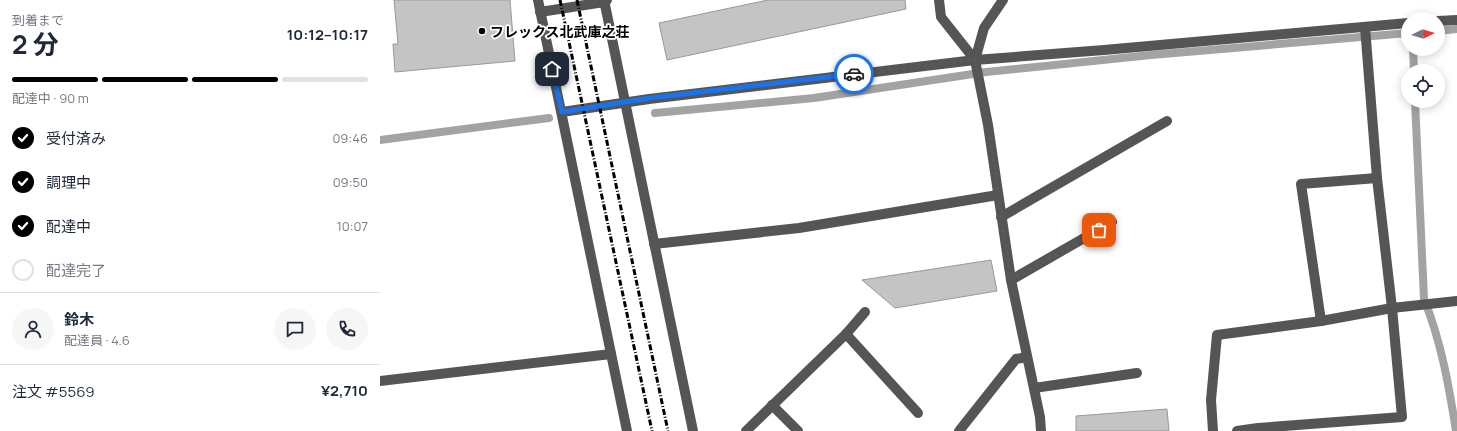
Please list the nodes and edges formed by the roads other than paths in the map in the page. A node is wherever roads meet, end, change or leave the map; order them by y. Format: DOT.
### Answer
graph roads {
  1 [pos="538,0"];
  2 [pos="939,0"];
  3 [pos="1003,0"];
  4 [pos="605,1"];
  5 [pos="540,12"];
  6 [pos="1457,20"];
  7 [pos="1445,21"];
  8 [pos="1401,24"];
  9 [pos="1365,27"];
  10 [pos="975,60"];
  11 [pos="625,102"];
  12 [pos="562,112"];
  13 [pos="1167,121"];
  14 [pos="1376,178"];
  15 [pos="998,194"];
  16 [pos="1001,218"];
  17 [pos="1112,222"];
  18 [pos="654,244"];
  19 [pos="1011,280"];
  20 [pos="1457,301"];
  21 [pos="1392,308"];
  22 [pos="865,312"];
  23 [pos="1321,321"];
  24 [pos="846,334"];
  25 [pos="610,354"];
  26 [pos="1028,357"];
  27 [pos="1137,373"];
  28 [pos="380,381"];
  29 [pos="1034,388"];
  30 [pos="772,405"];
  31 [pos="918,413"];
  32 [pos="1258,430"];
  33 [pos="627,431"];
  34 [pos="692,431"];
  35 [pos="746,431"];
  36 [pos="798,431"];
  37 [pos="959,431"];
  38 [pos="1041,431"];
  39 [pos="1213,431"];
  40 [pos="1237,431"];
  1 -- 5 [label="street"];
  2 -- 10 [label="street"];
  3 -- 10 [label="street"];
  4 -- 5 [label="street"];
  4 -- 11 [label="street"];
  5 -- 12 [label="street"];
  6 -- 7 [label="street"];
  8 -- 9 [label="street"];
  9 -- 10 [label="street"];
  9 -- 14 [label="street"];
  10 -- 11 [label="street"];
  10 -- 15 [label="street"];
  11 -- 12 [label="street"];
  11 -- 18 [label="street"];
  12 -- 25 [label="street"];
  13 -- 16 [label="street"];
  14 -- 21 [label="street"];
  14 -- 23 [label="street"];
  15 -- 16 [label="street"];
  15 -- 18 [label="street"];
  16 -- 19 [label="street"];
  17 -- 19 [label="street"];
  18 -- 34 [label="street"];
  19 -- 26 [label="street"];
  20 -- 21 [label="street"];
  21 -- 23 [label="street"];
  21 -- 32 [label="street"];
  22 -- 24 [label="street"];
  23 -- 39 [label="street"];
  24 -- 30 [label="street"];
  24 -- 31 [label="street"];
  25 -- 28 [label="street"];
  25 -- 33 [label="street"];
  26 -- 29 [label="street"];
  26 -- 37 [label="street"];
  27 -- 29 [label="street"];
  29 -- 38 [label="street"];
  30 -- 35 [label="street"];
  30 -- 36 [label="street"];
  32 -- 40 [label="street"];
}
